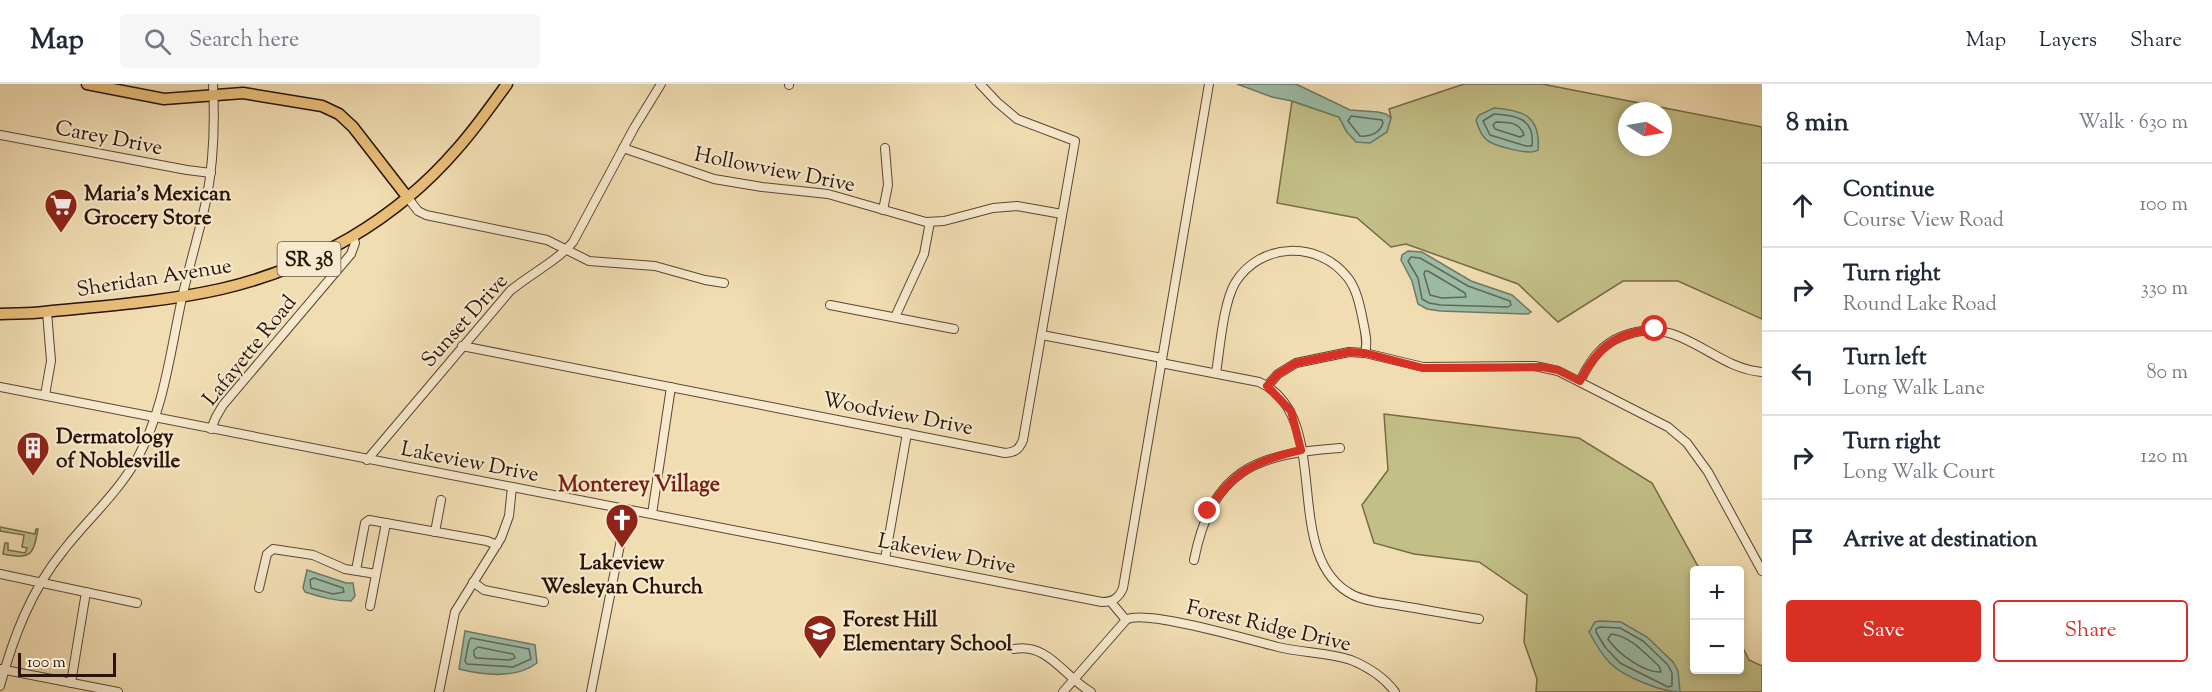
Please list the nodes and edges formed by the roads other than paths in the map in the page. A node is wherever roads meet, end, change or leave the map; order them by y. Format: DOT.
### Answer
graph roads {
  1 [pos="87,84"];
  2 [pos="507,84"];
  3 [pos="661,84"];
  4 [pos="980,84"];
  5 [pos="1209,84"];
  6 [pos="213,90"];
  7 [pos="0,135"];
  8 [pos="623,148"];
  9 [pos="885,148"];
  10 [pos="211,173"];
  11 [pos="408,198"];
  12 [pos="883,210"];
  13 [pos="1062,214"];
  14 [pos="930,222"];
  15 [pos="353,236"];
  16 [pos="566,250"];
  17 [pos="724,283"];
  18 [pos="182,296"];
  19 [pos="830,304"];
  20 [pos="47,312"];
  21 [pos="0,314"];
  22 [pos="20,315"];
  23 [pos="895,317"];
  24 [pos="0,320"];
  25 [pos="954,329"];
  26 [pos="1042,335"];
  27 [pos="462,346"];
  28 [pos="1365,353"];
  29 [pos="1162,361"];
  30 [pos="1762,372"];
  31 [pos="1216,373"];
  32 [pos="1580,381"];
  33 [pos="1267,386"];
  34 [pos="0,387"];
  35 [pos="671,387"];
  36 [pos="45,395"];
  37 [pos="155,418"];
  38 [pos="212,429"];
  39 [pos="907,433"];
  40 [pos="1340,448"];
  41 [pos="1301,450"];
  42 [pos="367,460"];
  43 [pos="512,487"];
  44 [pos="441,500"];
  45 [pos="627,509"];
  46 [pos="652,514"];
  47 [pos="386,523"];
  48 [pos="435,532"];
  49 [pos="497,545"];
  50 [pos="885,559"];
  51 [pos="1194,560"];
  52 [pos="356,570"];
  53 [pos="1762,571"];
  54 [pos="0,574"];
  55 [pos="376,574"];
  56 [pos="42,582"];
  57 [pos="473,582"];
  58 [pos="259,588"];
  59 [pos="86,591"];
  60 [pos="544,602"];
  61 [pos="1111,602"];
  62 [pos="137,603"];
  63 [pos="370,606"];
  64 [pos="1479,619"];
  65 [pos="1126,620"];
  66 [pos="1014,650"];
  67 [pos="2,670"];
  68 [pos="1073,678"];
  69 [pos="71,683"];
  70 [pos="0,686"];
  71 [pos="118,692"];
  72 [pos="439,692"];
  73 [pos="591,692"];
  74 [pos="1063,692"];
  75 [pos="1091,692"];
  76 [pos="1395,692"];
  1 -- 6 [label="main road"];
  2 -- 11 [label="main road, Sheridan Avenue / SR 38"];
  3 -- 8 [label="street, Sunset Drive"];
  4 -- 13 [label="street, Woodview Drive"];
  5 -- 29 [label="street"];
  6 -- 10 [label="street"];
  6 -- 11 [label="main road"];
  7 -- 10 [label="street, Carey Drive"];
  8 -- 12 [label="street, Hollowview Drive"];
  8 -- 16 [label="street, Sunset Drive"];
  9 -- 12 [label="street"];
  10 -- 18 [label="street"];
  11 -- 15 [label="main road, Sheridan Avenue / SR 38"];
  11 -- 16 [label="street"];
  12 -- 14 [label="street, Hollowview Drive"];
  13 -- 14 [label="street, Hollowview Drive"];
  13 -- 26 [label="street, Woodview Drive"];
  14 -- 23 [label="street"];
  15 -- 18 [label="main road, Sheridan Avenue / SR 38"];
  15 -- 38 [label="street, Lafayette Road"];
  16 -- 17 [label="street"];
  16 -- 27 [label="street, Sunset Drive"];
  18 -- 20 [label="main road, Sheridan Avenue / SR 38"];
  18 -- 37 [label="street"];
  19 -- 23 [label="street"];
  20 -- 22 [label="main road, Sheridan Avenue / SR 38"];
  20 -- 36 [label="street"];
  21 -- 22 [label="main road, Sheridan Avenue / SR 38"];
  22 -- 24 [label="main road, Sheridan Avenue / SR 38"];
  23 -- 25 [label="street"];
  26 -- 29 [label="street"];
  26 -- 39 [label="street, Woodview Drive"];
  27 -- 35 [label="street, Woodview Drive"];
  27 -- 42 [label="street, Sunset Drive"];
  28 -- 31 [label="street"];
  28 -- 32 [label="street"];
  28 -- 33 [label="street"];
  29 -- 31 [label="street"];
  29 -- 61 [label="street"];
  30 -- 32 [label="street"];
  31 -- 33 [label="street"];
  32 -- 53 [label="street"];
  33 -- 41 [label="street"];
  34 -- 36 [label="street, Lakeview Drive"];
  35 -- 39 [label="street, Woodview Drive"];
  35 -- 46 [label="street"];
  36 -- 37 [label="street, Lakeview Drive"];
  37 -- 38 [label="street, Lakeview Drive"];
  37 -- 56 [label="street"];
  38 -- 42 [label="street, Lakeview Drive"];
  39 -- 50 [label="street"];
  40 -- 41 [label="street"];
  41 -- 51 [label="street"];
  41 -- 64 [label="street"];
  42 -- 43 [label="street, Lakeview Drive"];
  43 -- 45 [label="street, Lakeview Drive"];
  43 -- 49 [label="street"];
  44 -- 48 [label="street"];
  45 -- 46 [label="street, Lakeview Drive"];
  45 -- 73 [label="street"];
  46 -- 50 [label="street, Lakeview Drive"];
  47 -- 48 [label="street"];
  47 -- 52 [label="street"];
  47 -- 55 [label="street"];
  48 -- 49 [label="street"];
  49 -- 57 [label="street"];
  50 -- 61 [label="street, Lakeview Drive"];
  52 -- 55 [label="street"];
  52 -- 58 [label="street"];
  54 -- 56 [label="street"];
  55 -- 63 [label="street"];
  56 -- 59 [label="street"];
  56 -- 67 [label="street"];
  57 -- 60 [label="street"];
  57 -- 72 [label="street"];
  59 -- 62 [label="street"];
  59 -- 69 [label="street"];
  61 -- 65 [label="street"];
  65 -- 68 [label="street"];
  65 -- 76 [label="street, Forest Ridge Drive"];
  66 -- 68 [label="street"];
  67 -- 69 [label="street"];
  67 -- 70 [label="street"];
  68 -- 74 [label="street"];
  68 -- 75 [label="street"];
  69 -- 71 [label="street"];
}
